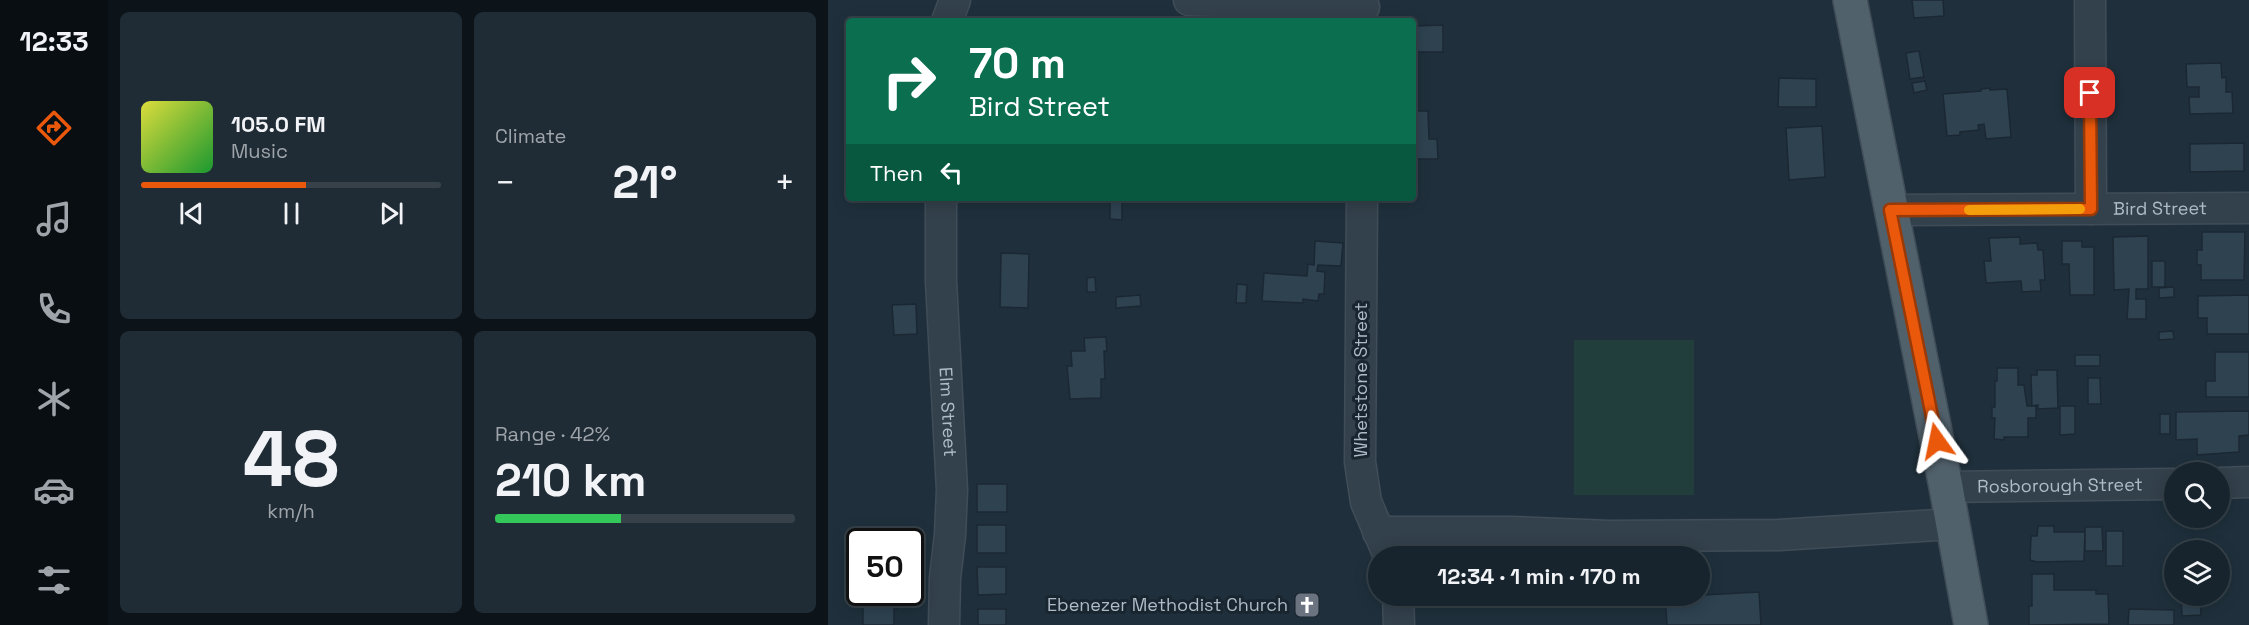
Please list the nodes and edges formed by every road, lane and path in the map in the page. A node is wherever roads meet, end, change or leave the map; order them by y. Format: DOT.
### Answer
graph roads {
  1 [pos="956,0"];
  2 [pos="1190,0"];
  3 [pos="1850,0"];
  4 [pos="2090,0"];
  5 [pos="1364,9"];
  6 [pos="948,18"];
  7 [pos="940,201"];
  8 [pos="1362,201"];
  9 [pos="2249,208"];
  10 [pos="2091,209"];
  11 [pos="1890,210"];
  12 [pos="2249,482"];
  13 [pos="2230,483"];
  14 [pos="2164,484"];
  15 [pos="1946,487"];
  16 [pos="1953,524"];
  17 [pos="1383,544"];
  18 [pos="1398,606"];
  19 [pos="944,625"];
  20 [pos="1399,625"];
  21 [pos="1971,625"];
  1 -- 6 [label="street"];
  2 -- 5 [label="street"];
  3 -- 11 [label="main road"];
  4 -- 10 [label="street"];
  7 -- 19 [label="street, Elm Street"];
  8 -- 17 [label="street, Whetstone Street"];
  9 -- 10 [label="street, Bird Street"];
  10 -- 11 [label="street, Bird Street"];
  11 -- 15 [label="main road"];
  12 -- 13 [label="street"];
  14 -- 15 [label="street, Rosborough Street"];
  15 -- 16 [label="main road"];
  16 -- 17 [label="street"];
  16 -- 21 [label="main road"];
  18 -- 20 [label="street"];
}
